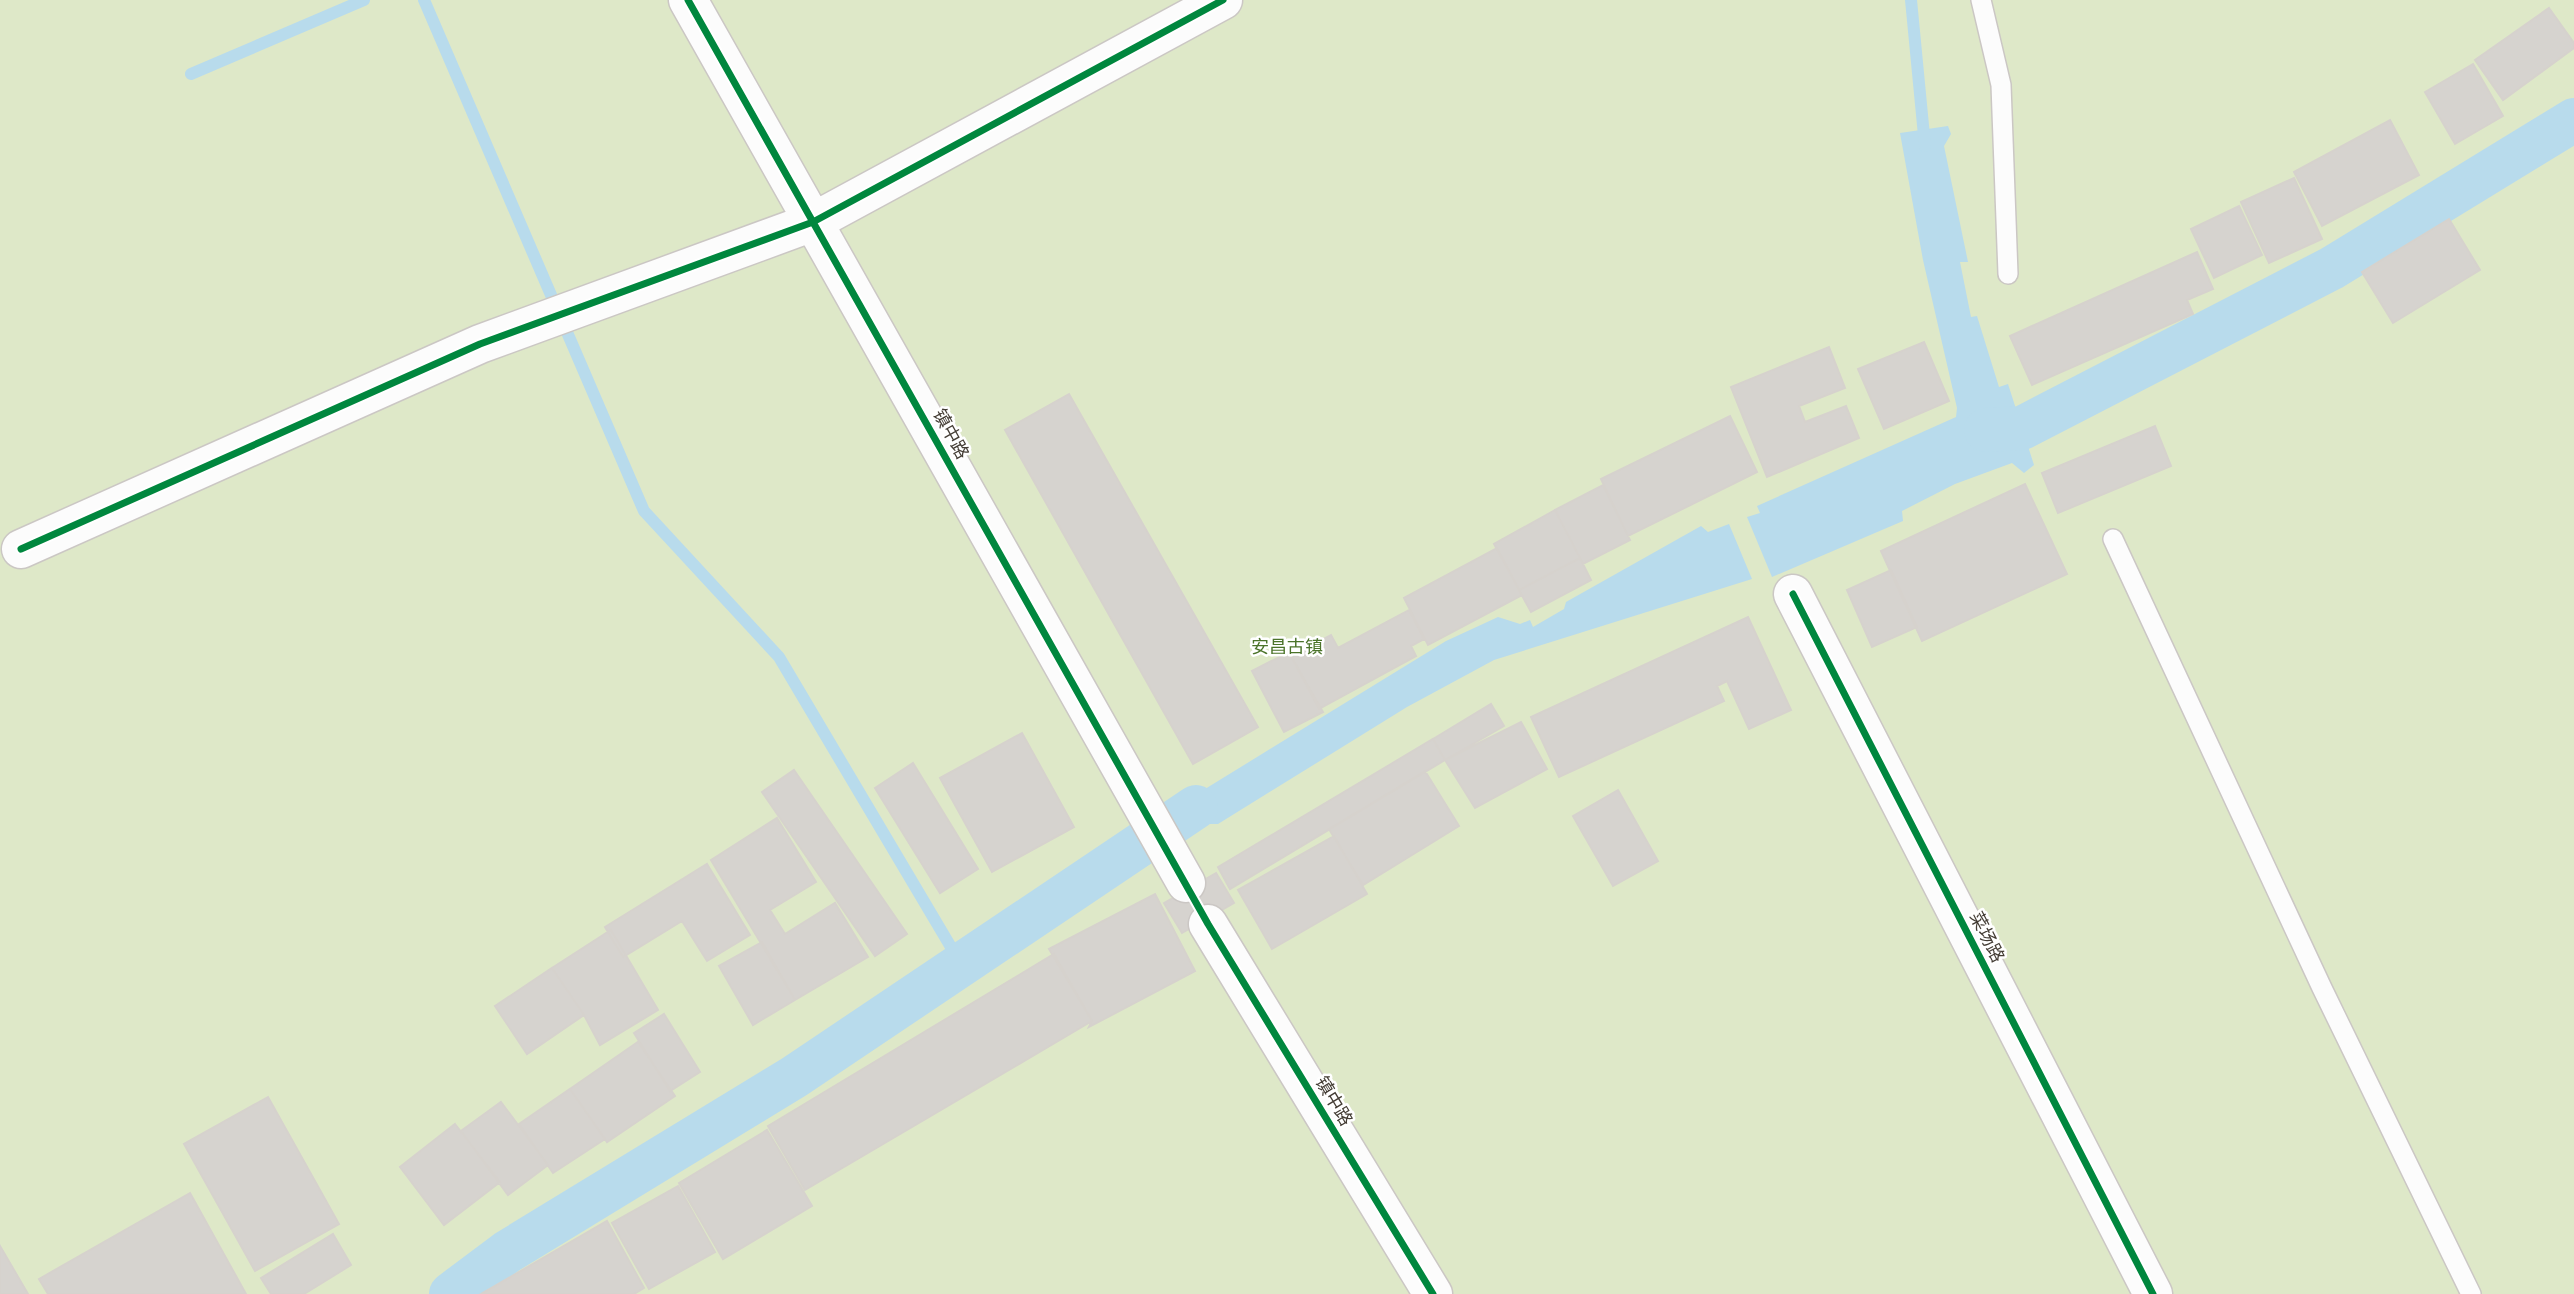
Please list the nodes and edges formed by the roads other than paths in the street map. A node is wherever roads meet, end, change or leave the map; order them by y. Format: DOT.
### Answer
graph roads {
  1 [pos="688,0"];
  2 [pos="1223,0"];
  3 [pos="1981,0"];
  4 [pos="813,222"];
  5 [pos="2008,274"];
  6 [pos="2113,539"];
  7 [pos="21,549"];
  8 [pos="1793,594"];
  9 [pos="1186,883"];
  10 [pos="1208,924"];
  11 [pos="1433,1294"];
  12 [pos="2153,1294"];
  13 [pos="2471,1294"];
  1 -- 4 [label="street, 镇中路"];
  2 -- 4 [label="street"];
  3 -- 5 [label="lane"];
  4 -- 7 [label="street"];
  4 -- 9 [label="street, 镇中路"];
  6 -- 13 [label="lane"];
  8 -- 12 [label="street, 菜场路"];
  10 -- 11 [label="street, 镇中路"];
}
